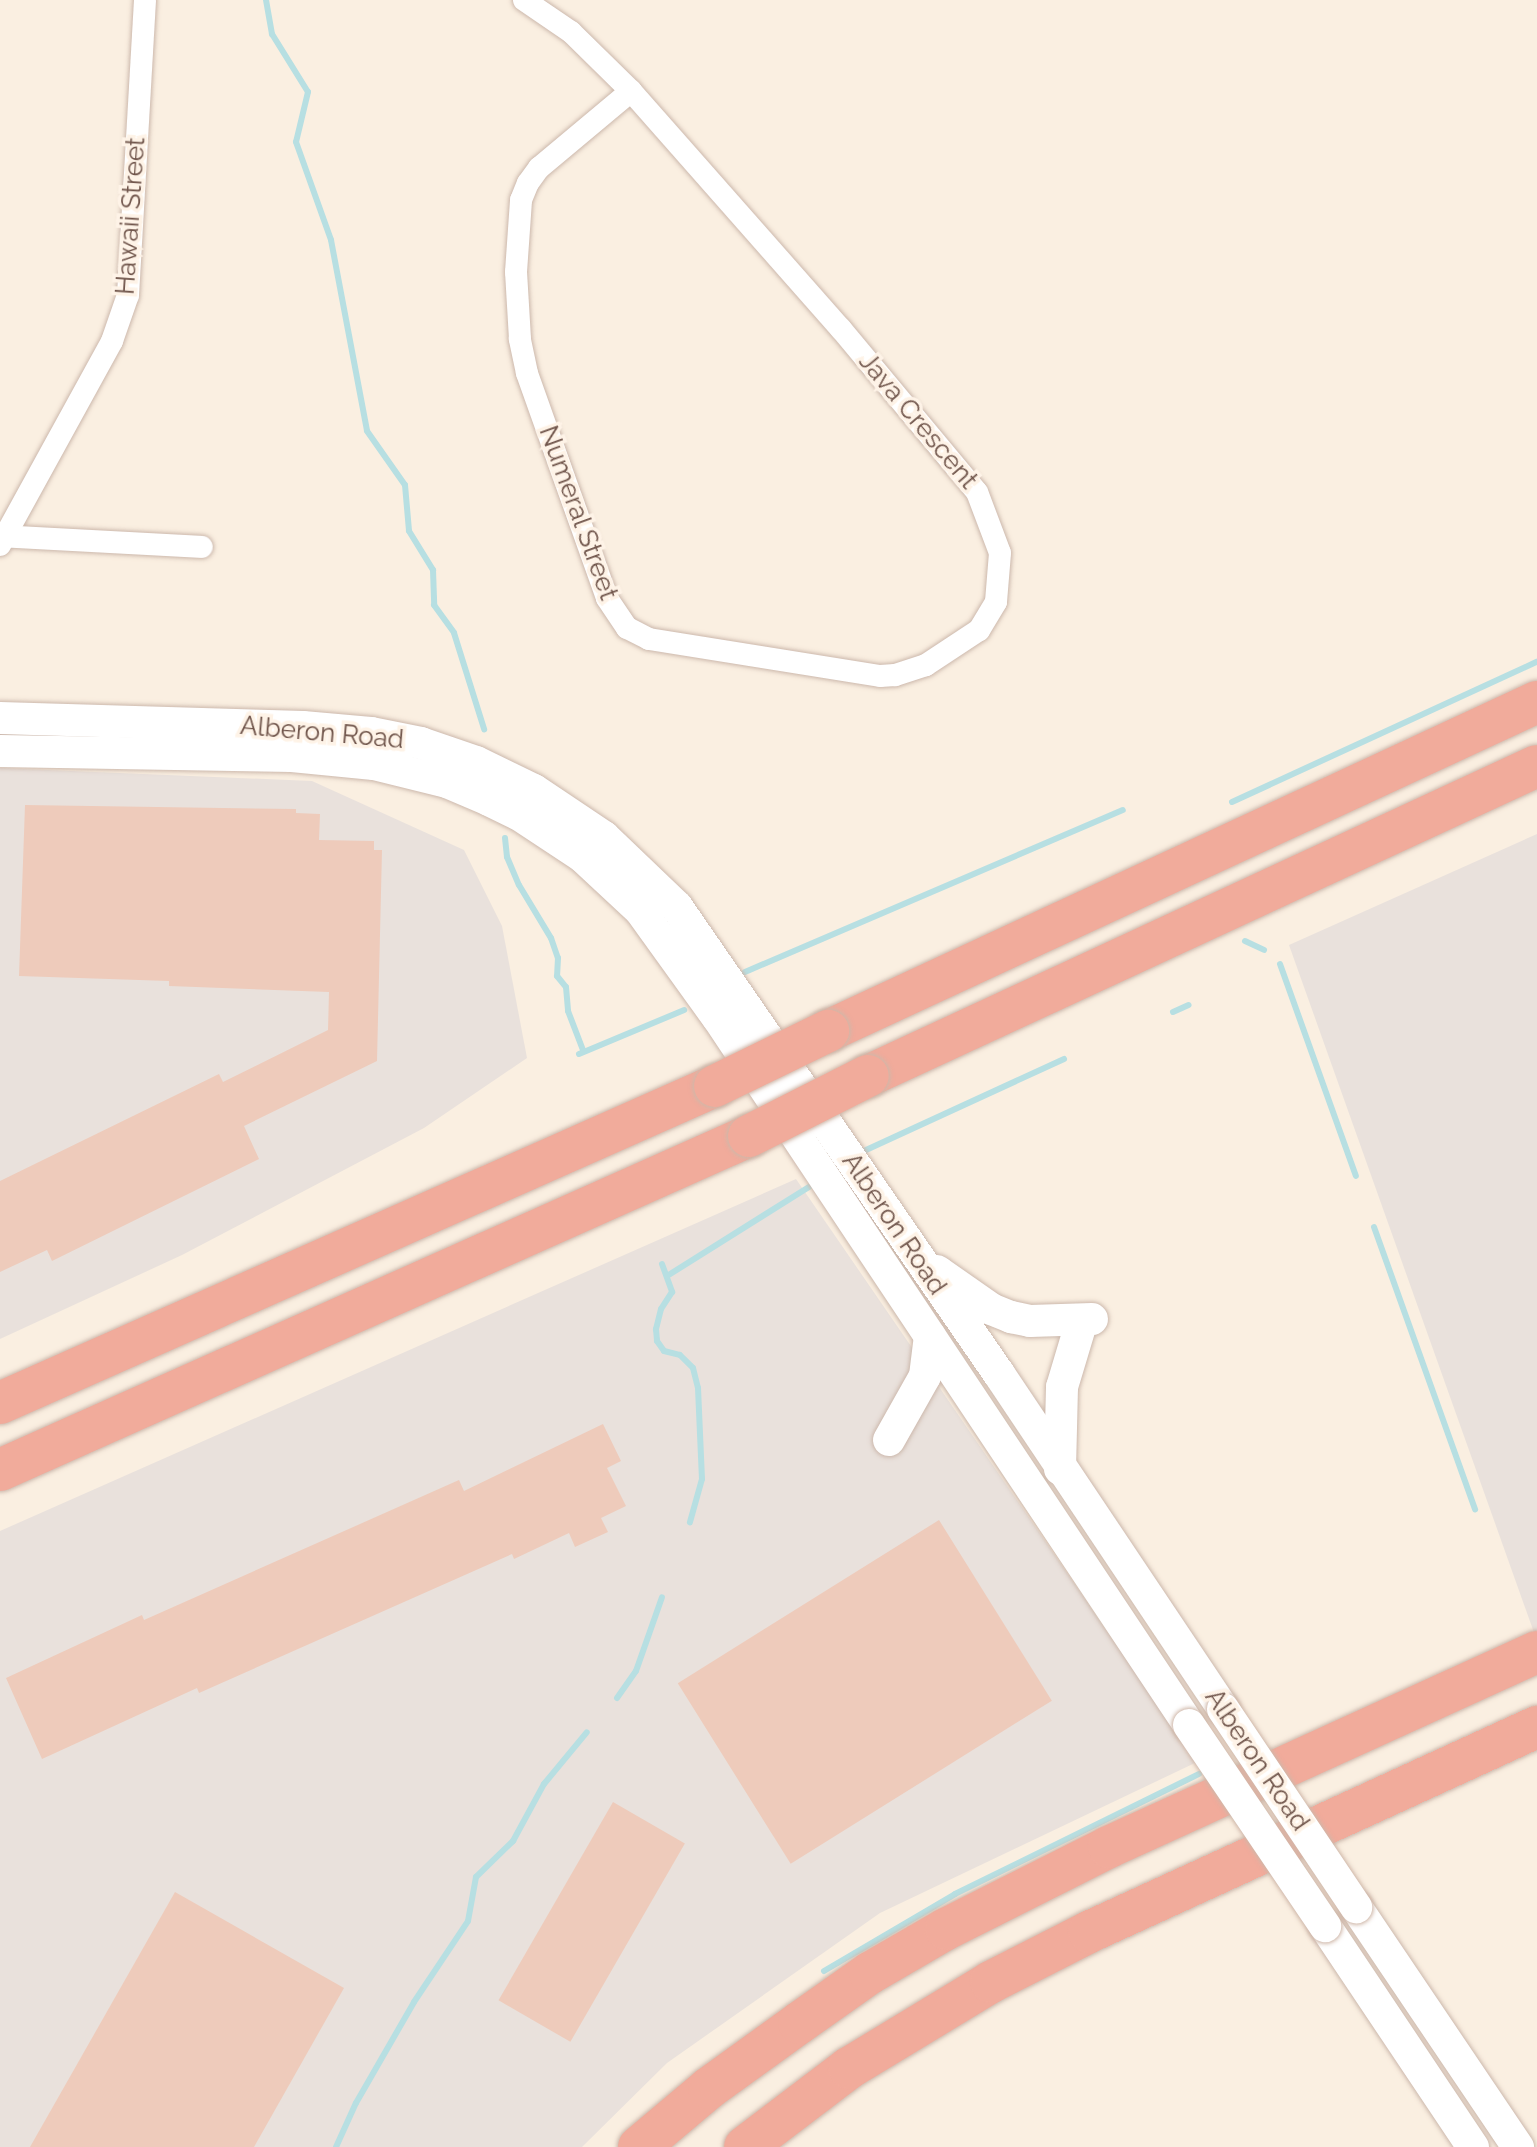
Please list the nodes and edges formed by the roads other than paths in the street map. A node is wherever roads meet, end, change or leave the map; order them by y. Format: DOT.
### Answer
graph roads {
  1 [pos="145,0"];
  2 [pos="524,0"];
  3 [pos="631,91"];
  4 [pos="1,540"];
  5 [pos="202,547"];
  6 [pos="747,656"];
  7 [pos="1537,702"];
  8 [pos="0,718"];
  9 [pos="0,751"];
  10 [pos="1537,766"];
  11 [pos="915,1255"];
  12 [pos="930,1336"];
  13 [pos="0,1403"];
  14 [pos="889,1440"];
  15 [pos="1060,1469"];
  16 [pos="0,1470"];
  17 [pos="1537,1652"];
  18 [pos="1537,1727"];
  19 [pos="639,2147"];
  20 [pos="745,2147"];
  21 [pos="1473,2147"];
  22 [pos="1518,2147"];
  1 -- 4 [label="street, Hawaii Street"];
  2 -- 3 [label="street, Java Crescent"];
  3 -- 6 [label="street, Numeral Street"];
  3 -- 6 [label="street, Java Crescent"];
  4 -- 5 [label="street"];
  7 -- 13 [label="highway, bridge"];
  8 -- 11 [label="main road, Alberon Road"];
  9 -- 12 [label="main road, Alberon Road"];
  10 -- 16 [label="highway, bridge"];
  11 -- 15 [label="main road, Alberon Road"];
  11 -- 15 [label="main road"];
  12 -- 14 [label="main road"];
  12 -- 21 [label="main road, Alberon Road, bridge"];
  15 -- 22 [label="main road, Alberon Road, bridge"];
  17 -- 19 [label="highway"];
  18 -- 20 [label="highway"];
}
